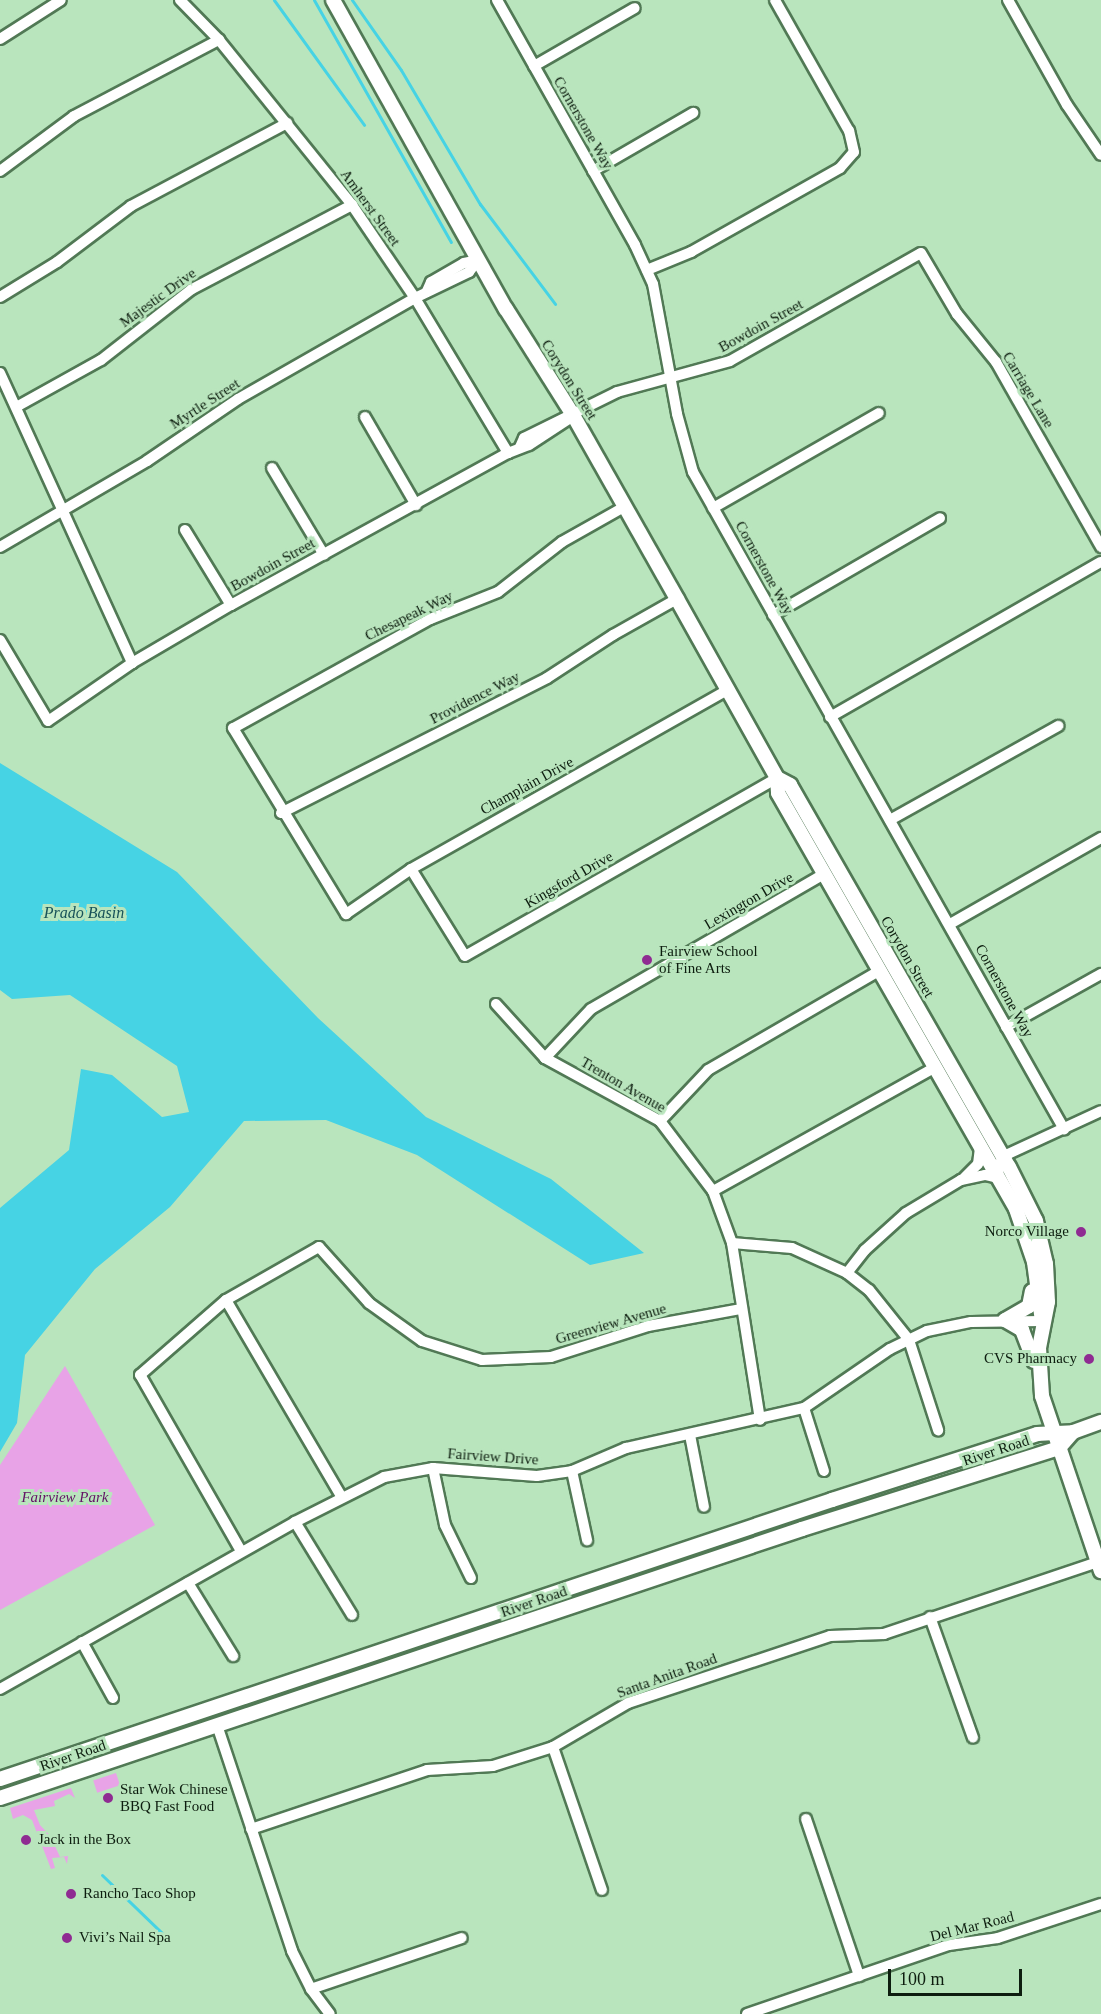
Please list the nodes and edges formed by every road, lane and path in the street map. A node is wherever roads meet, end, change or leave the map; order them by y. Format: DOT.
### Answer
graph roads {
  1 [pos="61,0"];
  2 [pos="180,0"];
  3 [pos="333,0"];
  4 [pos="497,0"];
  5 [pos="775,0"];
  6 [pos="1008,0"];
  7 [pos="635,8"];
  8 [pos="0,39"];
  9 [pos="219,40"];
  10 [pos="534,66"];
  11 [pos="693,113"];
  12 [pos="286,123"];
  13 [pos="1101,155"];
  14 [pos="0,171"];
  15 [pos="593,171"];
  16 [pos="352,205"];
  17 [pos="921,253"];
  18 [pos="478,260"];
  19 [pos="646,270"];
  20 [pos="0,297"];
  21 [pos="415,298"];
  22 [pos="0,373"];
  23 [pos="670,378"];
  24 [pos="18,406"];
  25 [pos="879,413"];
  26 [pos="573,416"];
  27 [pos="365,417"];
  28 [pos="508,453"];
  29 [pos="272,468"];
  30 [pos="416,505"];
  31 [pos="624,507"];
  32 [pos="713,508"];
  33 [pos="65,509"];
  34 [pos="940,518"];
  35 [pos="185,530"];
  36 [pos="0,546"];
  37 [pos="1101,547"];
  38 [pos="324,555"];
  39 [pos="1101,562"];
  40 [pos="677,599"];
  41 [pos="231,605"];
  42 [pos="773,615"];
  43 [pos="0,640"];
  44 [pos="132,663"];
  45 [pos="728,690"];
  46 [pos="830,717"];
  47 [pos="1058,726"];
  48 [pos="777,778"];
  49 [pos="281,813"];
  50 [pos="890,820"];
  51 [pos="1101,838"];
  52 [pos="411,869"];
  53 [pos="824,874"];
  54 [pos="950,924"];
  55 [pos="879,971"];
  56 [pos="1101,974"];
  57 [pos="496,1004"];
  58 [pos="1006,1028"];
  59 [pos="545,1058"];
  60 [pos="934,1068"];
  61 [pos="1101,1111"];
  62 [pos="964,1118"];
  63 [pos="660,1121"];
  64 [pos="1064,1129"];
  65 [pos="980,1147"];
  66 [pos="1003,1157"];
  67 [pos="998,1178"];
  68 [pos="961,1180"];
  69 [pos="713,1191"];
  70 [pos="732,1243"];
  71 [pos="1034,1262"];
  72 [pos="847,1273"];
  73 [pos="226,1300"];
  74 [pos="741,1309"];
  75 [pos="1005,1320"];
  76 [pos="1042,1321"];
  77 [pos="909,1340"];
  78 [pos="1039,1374"];
  79 [pos="804,1408"];
  80 [pos="760,1419"];
  81 [pos="1101,1422"];
  82 [pos="938,1430"];
  83 [pos="1053,1430"];
  84 [pos="1073,1432"];
  85 [pos="690,1435"];
  86 [pos="1059,1448"];
  87 [pos="433,1468"];
  88 [pos="572,1471"];
  89 [pos="824,1472"];
  90 [pos="341,1496"];
  91 [pos="705,1507"];
  92 [pos="295,1522"];
  93 [pos="587,1540"];
  94 [pos="241,1551"];
  95 [pos="1100,1567"];
  96 [pos="471,1578"];
  97 [pos="188,1583"];
  98 [pos="352,1615"];
  99 [pos="930,1617"];
  100 [pos="82,1642"];
  101 [pos="233,1656"];
  102 [pos="0,1689"];
  103 [pos="113,1698"];
  104 [pos="217,1725"];
  105 [pos="973,1738"];
  106 [pos="553,1747"];
  107 [pos="0,1779"];
  108 [pos="0,1798"];
  109 [pos="806,1819"];
  110 [pos="251,1829"];
  111 [pos="602,1890"];
  112 [pos="1101,1904"];
  113 [pos="462,1938"];
  114 [pos="859,1976"];
  115 [pos="311,1989"];
  116 [pos="330,2014"];
  117 [pos="747,2014"];
  1 -- 8 [label="street"];
  2 -- 9 [label="street, Amherst Street"];
  3 -- 18 [label="main road, Corydon Street"];
  4 -- 10 [label="street, Cornerstone Way"];
  5 -- 19 [label="street"];
  6 -- 13 [label="street"];
  7 -- 10 [label="street"];
  9 -- 12 [label="street, Amherst Street"];
  9 -- 14 [label="street"];
  10 -- 15 [label="street, Cornerstone Way"];
  11 -- 15 [label="street"];
  12 -- 16 [label="street, Amherst Street"];
  12 -- 20 [label="street"];
  15 -- 19 [label="street, Cornerstone Way"];
  16 -- 21 [label="street, Amherst Street"];
  16 -- 24 [label="street, Majestic Drive"];
  17 -- 23 [label="street, Bowdoin Street"];
  17 -- 37 [label="street, Carriage Lane"];
  18 -- 21 [label="street, Myrtle Street"];
  18 -- 26 [label="main road, Corydon Street"];
  19 -- 23 [label="street, Cornerstone Way"];
  21 -- 28 [label="street, Amherst Street"];
  21 -- 33 [label="street, Myrtle Street"];
  22 -- 24 [label="street"];
  23 -- 26 [label="street, Bowdoin Street"];
  23 -- 32 [label="street, Cornerstone Way"];
  24 -- 33 [label="street"];
  25 -- 32 [label="street"];
  26 -- 28 [label="street, Bowdoin Street"];
  26 -- 31 [label="main road, Corydon Street"];
  27 -- 30 [label="street"];
  28 -- 30 [label="street, Bowdoin Street"];
  29 -- 38 [label="street"];
  30 -- 38 [label="street, Bowdoin Street"];
  31 -- 40 [label="main road, Corydon Street"];
  31 -- 49 [label="street, Chesapeak Way"];
  32 -- 42 [label="street, Cornerstone Way"];
  33 -- 36 [label="street, Myrtle Street"];
  33 -- 44 [label="street"];
  34 -- 42 [label="street"];
  35 -- 41 [label="street"];
  38 -- 41 [label="street, Bowdoin Street"];
  39 -- 46 [label="street"];
  40 -- 45 [label="main road, Corydon Street"];
  40 -- 49 [label="street, Providence Way"];
  41 -- 44 [label="street, Bowdoin Street"];
  42 -- 46 [label="street, Cornerstone Way"];
  43 -- 44 [label="street, Bowdoin Street"];
  45 -- 48 [label="main road, Corydon Street"];
  45 -- 52 [label="street, Champlain Drive"];
  46 -- 50 [label="street, Cornerstone Way"];
  47 -- 50 [label="street"];
  48 -- 52 [label="street, Kingsford Drive"];
  48 -- 53 [label="main road, Corydon Street"];
  48 -- 66 [label="main road, Corydon Street"];
  49 -- 52 [label="street, Champlain Drive"];
  50 -- 54 [label="street, Cornerstone Way"];
  51 -- 54 [label="street"];
  53 -- 55 [label="main road, Corydon Street"];
  53 -- 59 [label="street, Lexington Drive"];
  54 -- 58 [label="street, Cornerstone Way"];
  55 -- 60 [label="main road, Corydon Street"];
  55 -- 63 [label="street"];
  56 -- 58 [label="street"];
  57 -- 59 [label="street, Trenton Avenue"];
  58 -- 64 [label="street, Cornerstone Way"];
  59 -- 63 [label="street, Trenton Avenue"];
  60 -- 62 [label="main road, Corydon Street"];
  60 -- 69 [label="street"];
  61 -- 64 [label="street"];
  62 -- 65 [label="main road, Corydon Street"];
  62 -- 66 [label="street, Corydon Street"];
  63 -- 69 [label="street, Trenton Avenue"];
  64 -- 66 [label="street"];
  65 -- 67 [label="main road, Corydon Street"];
  65 -- 68 [label="street"];
  66 -- 67 [label="street"];
  66 -- 76 [label="main road, Corydon Street"];
  67 -- 68 [label="street"];
  67 -- 71 [label="main road, Corydon Street"];
  68 -- 72 [label="street"];
  69 -- 70 [label="street, Trenton Avenue"];
  70 -- 72 [label="street"];
  70 -- 74 [label="street, Trenton Avenue"];
  71 -- 75 [label="main road"];
  71 -- 76 [label="main road, Corydon Street"];
  72 -- 77 [label="street"];
  73 -- 74 [label="street, Greenview Avenue"];
  73 -- 90 [label="street"];
  73 -- 94 [label="street, Greenview Avenue"];
  74 -- 80 [label="street, Trenton Avenue"];
  75 -- 76 [label="street, Fairview Drive"];
  75 -- 77 [label="street, Fairview Drive"];
  75 -- 78 [label="main road"];
  76 -- 78 [label="main road, Corydon Street"];
  77 -- 79 [label="street, Fairview Drive"];
  77 -- 82 [label="street"];
  78 -- 83 [label="main road, Corydon Street"];
  79 -- 80 [label="street, Fairview Drive"];
  79 -- 89 [label="street"];
  80 -- 85 [label="street, Fairview Drive"];
  81 -- 84 [label="main road, River Road"];
  83 -- 84 [label="main road, River Road"];
  83 -- 86 [label="main road, Corydon Street"];
  83 -- 107 [label="main road, River Road"];
  84 -- 86 [label="main road, River Road"];
  85 -- 88 [label="street, Fairview Drive"];
  85 -- 91 [label="street"];
  86 -- 95 [label="main road, Corydon Street"];
  86 -- 104 [label="main road, River Road"];
  87 -- 88 [label="street, Fairview Drive"];
  87 -- 90 [label="street, Fairview Drive"];
  87 -- 96 [label="street"];
  88 -- 93 [label="street"];
  90 -- 92 [label="street, Fairview Drive"];
  92 -- 94 [label="street, Fairview Drive"];
  92 -- 98 [label="street"];
  94 -- 97 [label="street, Fairview Drive"];
  95 -- 99 [label="street, Santa Anita Road"];
  97 -- 100 [label="street, Fairview Drive"];
  97 -- 101 [label="street"];
  99 -- 105 [label="street"];
  99 -- 106 [label="street, Santa Anita Road"];
  100 -- 102 [label="street, Fairview Drive"];
  100 -- 103 [label="street"];
  104 -- 108 [label="main road, River Road"];
  104 -- 110 [label="street"];
  106 -- 110 [label="street, Santa Anita Road"];
  106 -- 111 [label="street"];
  109 -- 114 [label="street"];
  110 -- 115 [label="street"];
  112 -- 114 [label="street, Del Mar Road"];
  113 -- 115 [label="street"];
  114 -- 117 [label="street, Del Mar Road"];
  115 -- 116 [label="street"];
}
